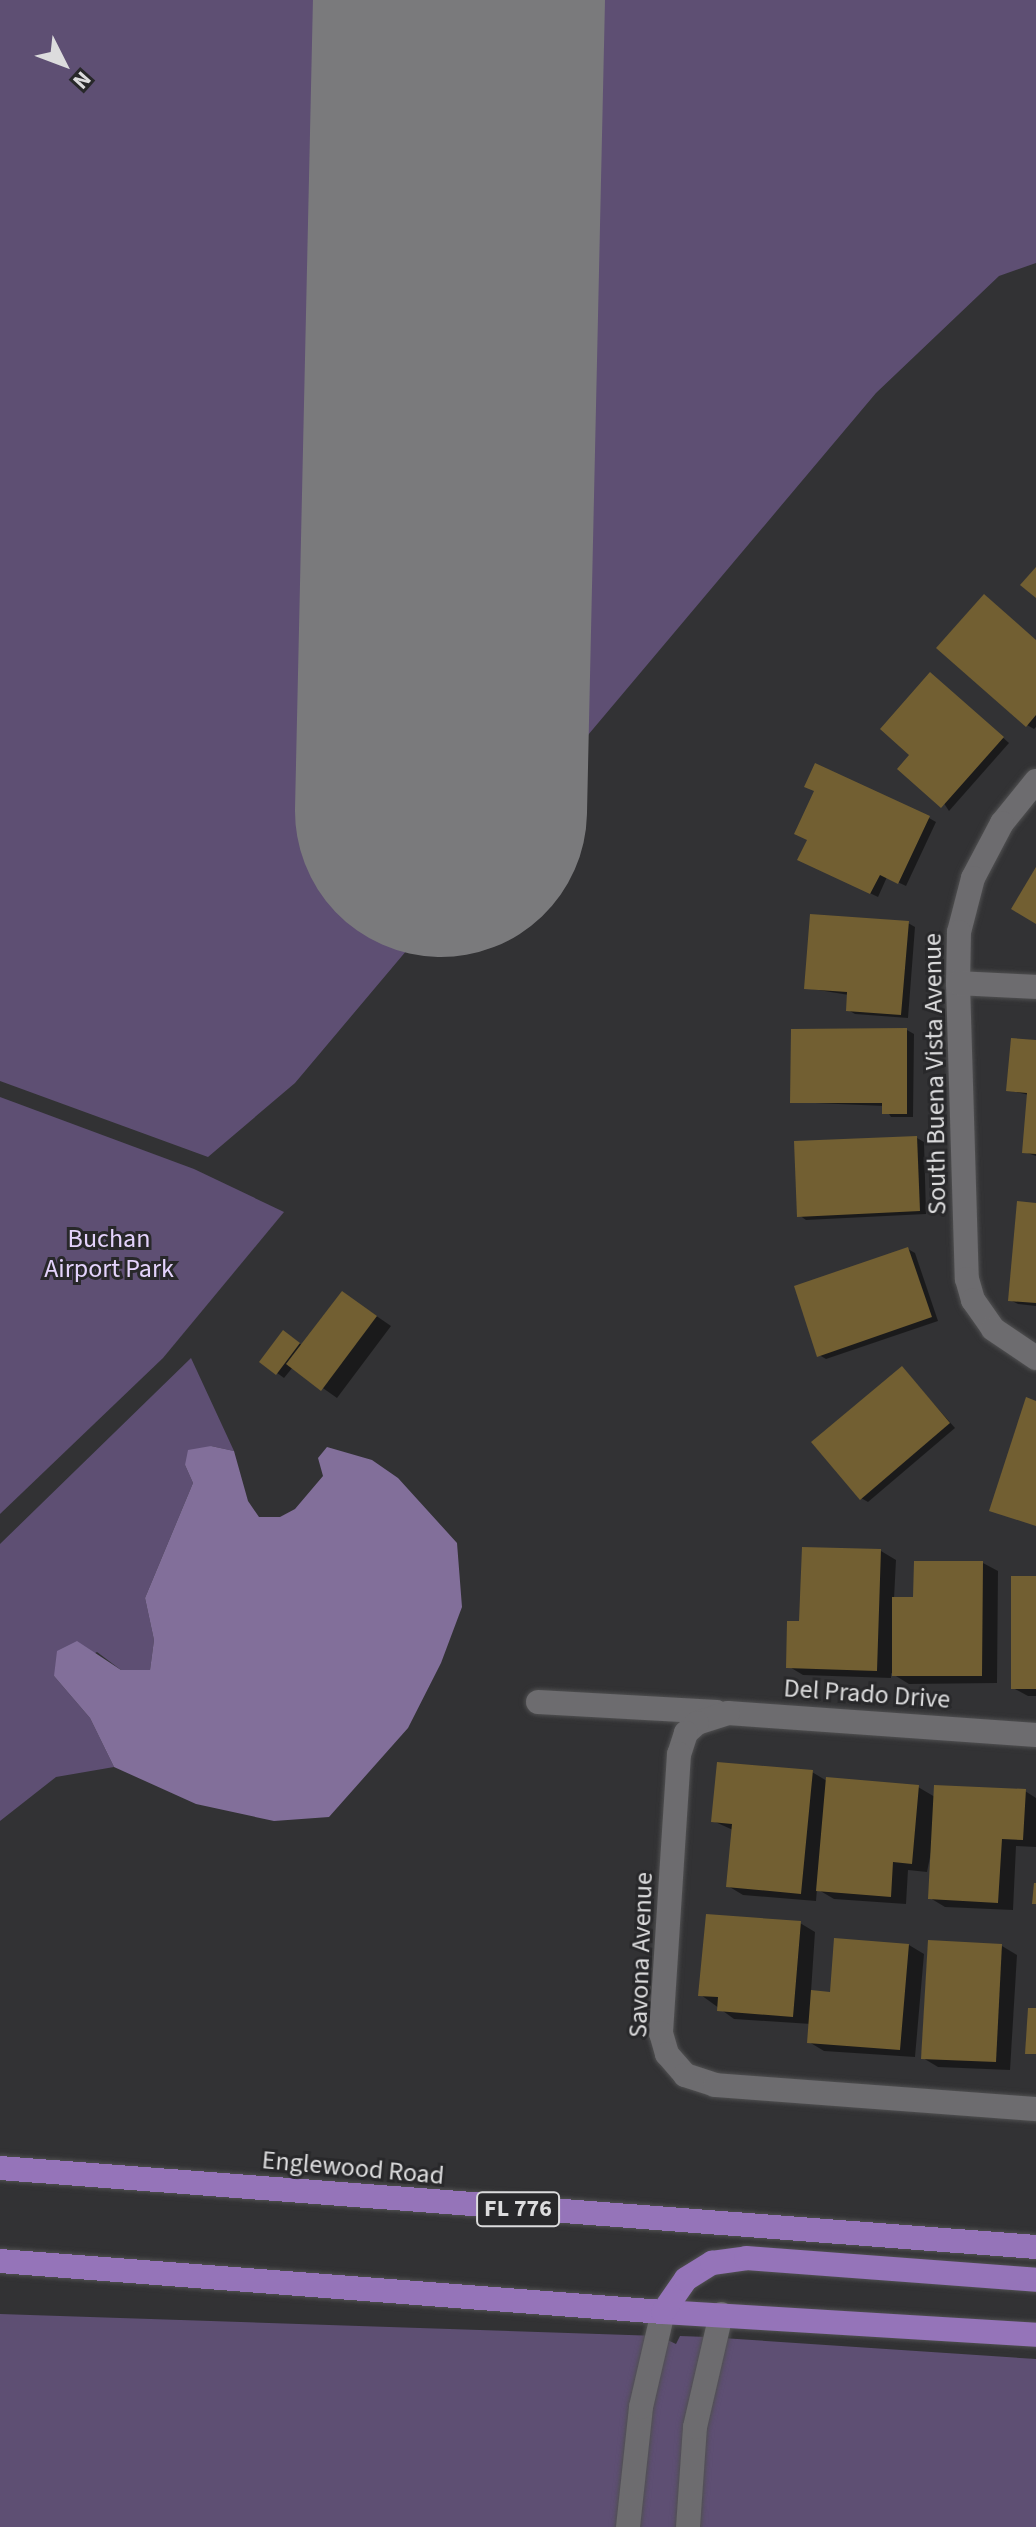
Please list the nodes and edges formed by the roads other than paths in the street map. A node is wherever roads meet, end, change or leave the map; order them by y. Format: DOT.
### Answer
graph roads {
  1 [pos="1036,781"];
  2 [pos="958,983"];
  3 [pos="1036,987"];
  4 [pos="1036,1358"];
  5 [pos="538,1702"];
  6 [pos="728,1713"];
  7 [pos="697,1723"];
  8 [pos="1036,1735"];
  9 [pos="1036,2109"];
  10 [pos="0,2168"];
  11 [pos="1036,2247"];
  12 [pos="0,2261"];
  13 [pos="1036,2280"];
  14 [pos="663,2312"];
  15 [pos="721,2314"];
  16 [pos="1036,2335"];
  17 [pos="628,2527"];
  18 [pos="688,2527"];
  1 -- 2 [label="street, South Buena Vista Avenue"];
  2 -- 3 [label="street"];
  2 -- 4 [label="street, South Buena Vista Avenue"];
  5 -- 6 [label="street"];
  6 -- 7 [label="street, Del Prado Drive"];
  6 -- 8 [label="street, Del Prado Drive"];
  7 -- 9 [label="street, Savona Avenue"];
  10 -- 11 [label="main road, Englewood Road / FL 776"];
  12 -- 14 [label="main road"];
  13 -- 14 [label="main road"];
  14 -- 15 [label="main road"];
  14 -- 17 [label="street"];
  15 -- 16 [label="main road"];
  15 -- 18 [label="street"];
}
